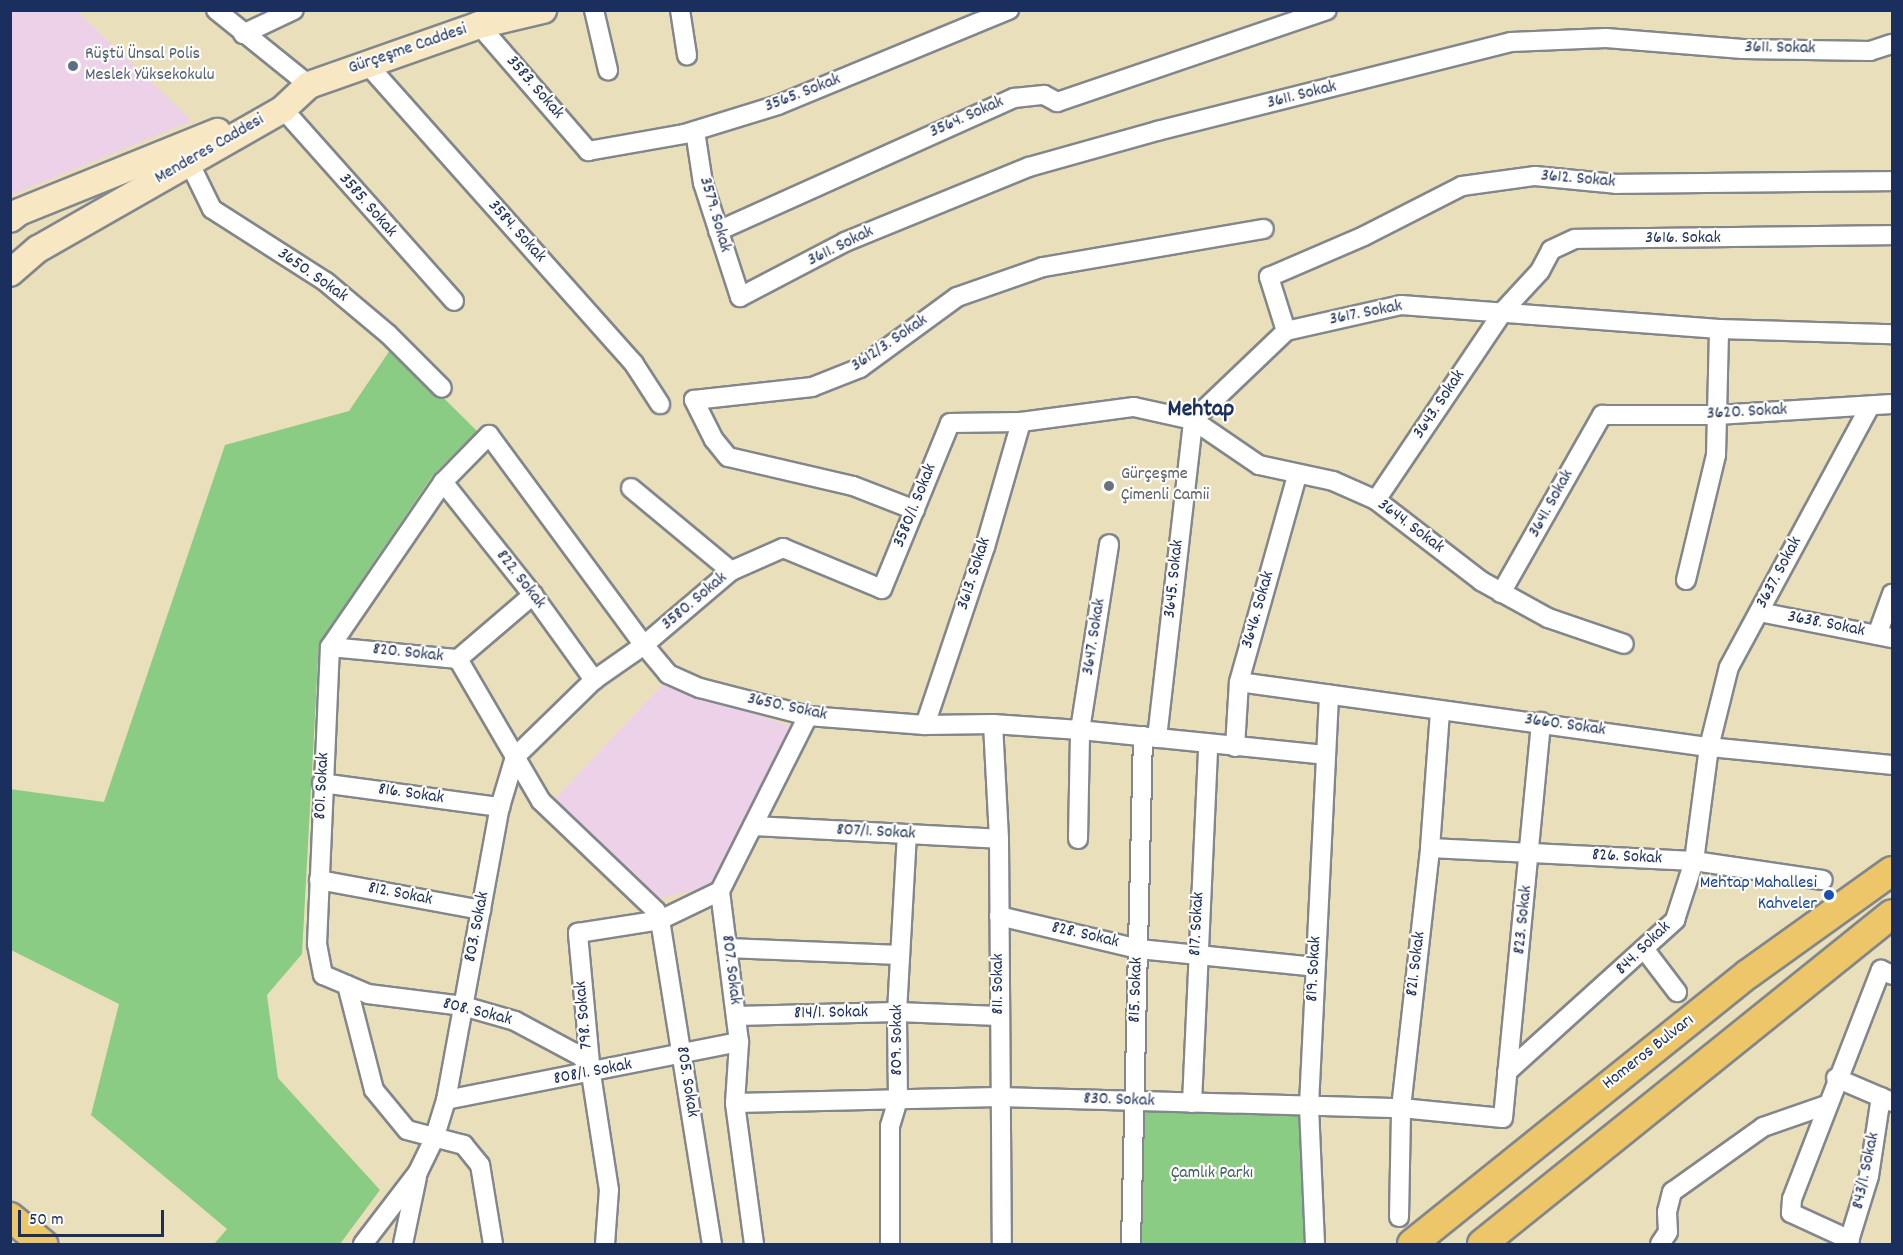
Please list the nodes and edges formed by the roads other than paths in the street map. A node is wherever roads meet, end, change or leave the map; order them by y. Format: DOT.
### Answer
graph roads {
  1 [pos="216,10"];
  2 [pos="294,10"];
  3 [pos="543,10"];
  4 [pos="594,10"];
  5 [pos="680,10"];
  6 [pos="1009,10"];
  7 [pos="1327,10"];
  8 [pos="479,25"];
  9 [pos="243,34"];
  10 [pos="1893,44"];
  11 [pos="687,55"];
  12 [pos="366,64"];
  13 [pos="608,70"];
  14 [pos="309,86"];
  15 [pos="283,109"];
  16 [pos="695,131"];
  17 [pos="588,151"];
  18 [pos="189,162"];
  19 [pos="1893,181"];
  20 [pos="10,219"];
  21 [pos="1264,229"];
  22 [pos="718,231"];
  23 [pos="1893,235"];
  24 [pos="10,255"];
  25 [pos="10,264"];
  26 [pos="10,273"];
  27 [pos="740,297"];
  28 [pos="454,302"];
  29 [pos="1504,310"];
  30 [pos="1719,329"];
  31 [pos="1286,331"];
  32 [pos="1893,334"];
  33 [pos="442,388"];
  34 [pos="660,404"];
  35 [pos="1893,404"];
  36 [pos="1870,406"];
  37 [pos="1602,415"];
  38 [pos="1717,415"];
  39 [pos="1193,420"];
  40 [pos="1021,422"];
  41 [pos="1297,475"];
  42 [pos="443,482"];
  43 [pos="631,488"];
  44 [pos="1376,500"];
  45 [pos="915,510"];
  46 [pos="1109,544"];
  47 [pos="731,571"];
  48 [pos="1686,580"];
  49 [pos="882,589"];
  50 [pos="1502,593"];
  51 [pos="1893,594"];
  52 [pos="533,595"];
  53 [pos="1759,612"];
  54 [pos="1885,637"];
  55 [pos="1624,644"];
  56 [pos="644,645"];
  57 [pos="330,647"];
  58 [pos="458,659"];
  59 [pos="594,680"];
  60 [pos="1239,682"];
  61 [pos="1329,694"];
  62 [pos="1440,711"];
  63 [pos="808,716"];
  64 [pos="1540,722"];
  65 [pos="993,724"];
  66 [pos="925,725"];
  67 [pos="1080,730"];
  68 [pos="1150,737"];
  69 [pos="1208,745"];
  70 [pos="1235,747"];
  71 [pos="1709,747"];
  72 [pos="1326,755"];
  73 [pos="515,757"];
  74 [pos="1893,765"];
  75 [pos="322,783"];
  76 [pos="500,807"];
  77 [pos="753,826"];
  78 [pos="907,834"];
  79 [pos="1078,839"];
  80 [pos="999,840"];
  81 [pos="1430,848"];
  82 [pos="1531,852"];
  83 [pos="1694,861"];
  84 [pos="1893,871"];
  85 [pos="319,880"];
  86 [pos="1823,880"];
  87 [pos="720,891"];
  88 [pos="481,910"];
  89 [pos="1893,914"];
  90 [pos="999,916"];
  91 [pos="660,920"];
  92 [pos="727,948"];
  93 [pos="1139,949"];
  94 [pos="1646,950"];
  95 [pos="900,955"];
  96 [pos="1196,956"];
  97 [pos="1315,967"];
  98 [pos="1887,972"];
  99 [pos="347,985"];
  100 [pos="1677,992"];
  101 [pos="463,1006"];
  102 [pos="897,1012"];
  103 [pos="736,1016"];
  104 [pos="999,1016"];
  105 [pos="739,1041"];
  106 [pos="681,1055"];
  107 [pos="1508,1072"];
  108 [pos="591,1074"];
  109 [pos="1836,1078"];
  110 [pos="999,1097"];
  111 [pos="898,1099"];
  112 [pos="446,1100"];
  113 [pos="1887,1100"];
  114 [pos="1133,1102"];
  115 [pos="1192,1102"];
  116 [pos="735,1103"];
  117 [pos="1310,1105"];
  118 [pos="1826,1105"];
  119 [pos="1401,1108"];
  120 [pos="1503,1118"];
  121 [pos="434,1139"];
  122 [pos="418,1172"];
  123 [pos="10,1217"];
  124 [pos="1399,1217"];
  125 [pos="10,1234"];
  126 [pos="1849,1242"];
  127 [pos="27,1245"];
  128 [pos="44,1245"];
  129 [pos="363,1245"];
  130 [pos="403,1245"];
  131 [pos="493,1245"];
  132 [pos="605,1245"];
  133 [pos="712,1245"];
  134 [pos="754,1245"];
  135 [pos="890,1245"];
  136 [pos="1002,1245"];
  137 [pos="1131,1245"];
  138 [pos="1315,1245"];
  139 [pos="1412,1245"];
  140 [pos="1482,1245"];
  141 [pos="1660,1245"];
  1 -- 9 [label="street"];
  2 -- 9 [label="street"];
  3 -- 8 [label="main road, Gürçeşme Caddesi"];
  4 -- 13 [label="street"];
  5 -- 11 [label="street"];
  6 -- 16 [label="street, 3565. Sokak"];
  7 -- 22 [label="street, 3564. Sokak"];
  8 -- 12 [label="main road, Gürçeşme Caddesi"];
  8 -- 17 [label="street, 3583. Sokak"];
  9 -- 14 [label="street"];
  10 -- 27 [label="street, 3611. Sokak"];
  12 -- 14 [label="main road, Gürçeşme Caddesi"];
  12 -- 34 [label="street, 3584. Sokak"];
  14 -- 15 [label="main road, Gürçeşme Caddesi"];
  15 -- 18 [label="main road, Menderes Caddesi"];
  15 -- 20 [label="main road, Menderes Caddesi"];
  15 -- 28 [label="street, 3585. Sokak"];
  16 -- 17 [label="street, 3565. Sokak"];
  16 -- 22 [label="street, 3579. Sokak"];
  18 -- 26 [label="main road, Menderes Caddesi"];
  18 -- 33 [label="street, 3650. Sokak"];
  19 -- 31 [label="street, 3612. Sokak"];
  21 -- 45 [label="street, 3612/3. Sokak"];
  22 -- 27 [label="street, 3579. Sokak"];
  23 -- 29 [label="street, 3616. Sokak"];
  24 -- 25 [label="main road"];
  29 -- 30 [label="street, 3617. Sokak"];
  29 -- 31 [label="street, 3617. Sokak"];
  29 -- 44 [label="street, 3643. Sokak"];
  30 -- 32 [label="street, 3617. Sokak"];
  30 -- 38 [label="street"];
  31 -- 39 [label="street"];
  35 -- 36 [label="street, 3620. Sokak"];
  36 -- 38 [label="street, 3620. Sokak"];
  36 -- 53 [label="street, 3637. Sokak"];
  37 -- 38 [label="street, 3620. Sokak"];
  37 -- 50 [label="street, 3641. Sokak"];
  38 -- 48 [label="street"];
  39 -- 40 [label="street"];
  39 -- 41 [label="street, 3644. Sokak"];
  39 -- 68 [label="street, 3645. Sokak"];
  40 -- 45 [label="street, 3580/1. Sokak"];
  40 -- 66 [label="street, 3613. Sokak"];
  41 -- 44 [label="street, 3644. Sokak"];
  41 -- 60 [label="street, 3646. Sokak"];
  42 -- 52 [label="street, 822. Sokak"];
  42 -- 56 [label="street, 3650. Sokak"];
  42 -- 57 [label="street"];
  43 -- 47 [label="street"];
  44 -- 50 [label="street, 3644. Sokak"];
  45 -- 49 [label="street, 3580/1. Sokak"];
  46 -- 67 [label="street, 3647. Sokak"];
  47 -- 49 [label="street, 3580. Sokak"];
  47 -- 56 [label="street, 3580. Sokak"];
  50 -- 55 [label="street, 3644. Sokak"];
  51 -- 54 [label="street"];
  52 -- 58 [label="street, 820. Sokak"];
  52 -- 59 [label="street, 822. Sokak"];
  53 -- 54 [label="street, 3638. Sokak"];
  53 -- 71 [label="street, 3637. Sokak"];
  56 -- 59 [label="street, 803. Sokak"];
  56 -- 63 [label="street, 3650. Sokak"];
  57 -- 58 [label="street, 820. Sokak"];
  57 -- 75 [label="street, 801. Sokak"];
  58 -- 73 [label="street"];
  59 -- 73 [label="street, 803. Sokak"];
  60 -- 61 [label="street, 3660. Sokak"];
  60 -- 70 [label="street, 3646. Sokak"];
  61 -- 62 [label="street, 3660. Sokak"];
  61 -- 72 [label="street, 819. Sokak"];
  62 -- 64 [label="street, 3660. Sokak"];
  62 -- 81 [label="street, 821. Sokak"];
  63 -- 66 [label="street, 3650. Sokak"];
  63 -- 77 [label="street"];
  64 -- 71 [label="street, 3660. Sokak"];
  64 -- 82 [label="street, 823. Sokak"];
  65 -- 66 [label="street, 3650. Sokak"];
  65 -- 67 [label="street, 3650. Sokak"];
  65 -- 80 [label="street, 811. Sokak"];
  67 -- 68 [label="street, 3650. Sokak"];
  67 -- 79 [label="street, 3647. Sokak"];
  68 -- 69 [label="street, 3650. Sokak"];
  68 -- 93 [label="street, 815. Sokak"];
  69 -- 70 [label="street, 3650. Sokak"];
  69 -- 96 [label="street, 817. Sokak"];
  70 -- 72 [label="street, 3650. Sokak"];
  71 -- 74 [label="street, 3660. Sokak"];
  71 -- 83 [label="street, 844. Sokak"];
  72 -- 97 [label="street, 819. Sokak"];
  73 -- 76 [label="street, 803. Sokak"];
  73 -- 91 [label="street"];
  75 -- 76 [label="street, 816. Sokak"];
  75 -- 85 [label="street, 801. Sokak"];
  76 -- 88 [label="street, 803. Sokak"];
  77 -- 78 [label="street, 807/1. Sokak"];
  77 -- 87 [label="street"];
  78 -- 80 [label="street, 807/1. Sokak"];
  78 -- 95 [label="street, 809. Sokak"];
  80 -- 90 [label="street, 811. Sokak"];
  81 -- 82 [label="street, 826. Sokak"];
  81 -- 119 [label="street, 821. Sokak"];
  82 -- 83 [label="street, 826. Sokak"];
  82 -- 107 [label="street, 823. Sokak"];
  83 -- 86 [label="street, 826. Sokak"];
  83 -- 94 [label="street, 844. Sokak"];
  84 -- 139 [label="main road, Homeros Bulvarı"];
  85 -- 88 [label="street, 812. Sokak"];
  85 -- 99 [label="street, 801. Sokak"];
  87 -- 91 [label="street, 798. Sokak"];
  87 -- 92 [label="street, 807. Sokak"];
  88 -- 101 [label="street, 803. Sokak"];
  89 -- 140 [label="main road"];
  90 -- 93 [label="street, 828. Sokak"];
  90 -- 104 [label="street, 811. Sokak"];
  91 -- 106 [label="street, 805. Sokak"];
  91 -- 108 [label="street, 798. Sokak"];
  92 -- 95 [label="street"];
  92 -- 103 [label="street, 807. Sokak"];
  93 -- 96 [label="street, 828. Sokak"];
  93 -- 114 [label="street, 815. Sokak"];
  94 -- 100 [label="street"];
  94 -- 107 [label="street, 844. Sokak"];
  95 -- 102 [label="street, 809. Sokak"];
  96 -- 97 [label="street, 828. Sokak"];
  96 -- 115 [label="street, 817. Sokak"];
  97 -- 117 [label="street, 819. Sokak"];
  98 -- 109 [label="street"];
  99 -- 101 [label="street, 808. Sokak"];
  99 -- 121 [label="street"];
  101 -- 108 [label="street, 808. Sokak"];
  101 -- 112 [label="street, 803. Sokak"];
  102 -- 103 [label="street, 814/1. Sokak"];
  102 -- 104 [label="street, 814/1. Sokak"];
  102 -- 111 [label="street, 809. Sokak"];
  103 -- 105 [label="street, 807. Sokak"];
  104 -- 110 [label="street, 811. Sokak"];
  105 -- 106 [label="street, 808/1. Sokak"];
  105 -- 116 [label="street, 807. Sokak"];
  106 -- 108 [label="street, 808/1. Sokak"];
  106 -- 133 [label="street, 805. Sokak"];
  107 -- 120 [label="street, 823. Sokak"];
  108 -- 112 [label="street, 808/1. Sokak"];
  108 -- 132 [label="street, 798. Sokak"];
  109 -- 113 [label="street"];
  109 -- 118 [label="street"];
  110 -- 111 [label="street, 830. Sokak"];
  110 -- 114 [label="street, 830. Sokak"];
  110 -- 136 [label="street, 811. Sokak"];
  111 -- 116 [label="street, 830. Sokak"];
  111 -- 135 [label="street, 809. Sokak"];
  112 -- 121 [label="street, 803. Sokak"];
  113 -- 126 [label="street, 843/1. Sokak"];
  114 -- 115 [label="street, 830. Sokak"];
  114 -- 137 [label="street, 815. Sokak"];
  115 -- 117 [label="street, 830. Sokak"];
  116 -- 134 [label="street, 807. Sokak"];
  117 -- 119 [label="street, 830. Sokak"];
  117 -- 138 [label="street, 819. Sokak"];
  118 -- 126 [label="street"];
  118 -- 141 [label="street"];
  119 -- 120 [label="street, 830. Sokak"];
  119 -- 124 [label="street, 821. Sokak"];
  121 -- 122 [label="street, 803. Sokak"];
  121 -- 131 [label="street"];
  122 -- 129 [label="street, 803. Sokak"];
  122 -- 130 [label="street"];
  123 -- 128 [label="main road"];
  125 -- 127 [label="main road"];
}
